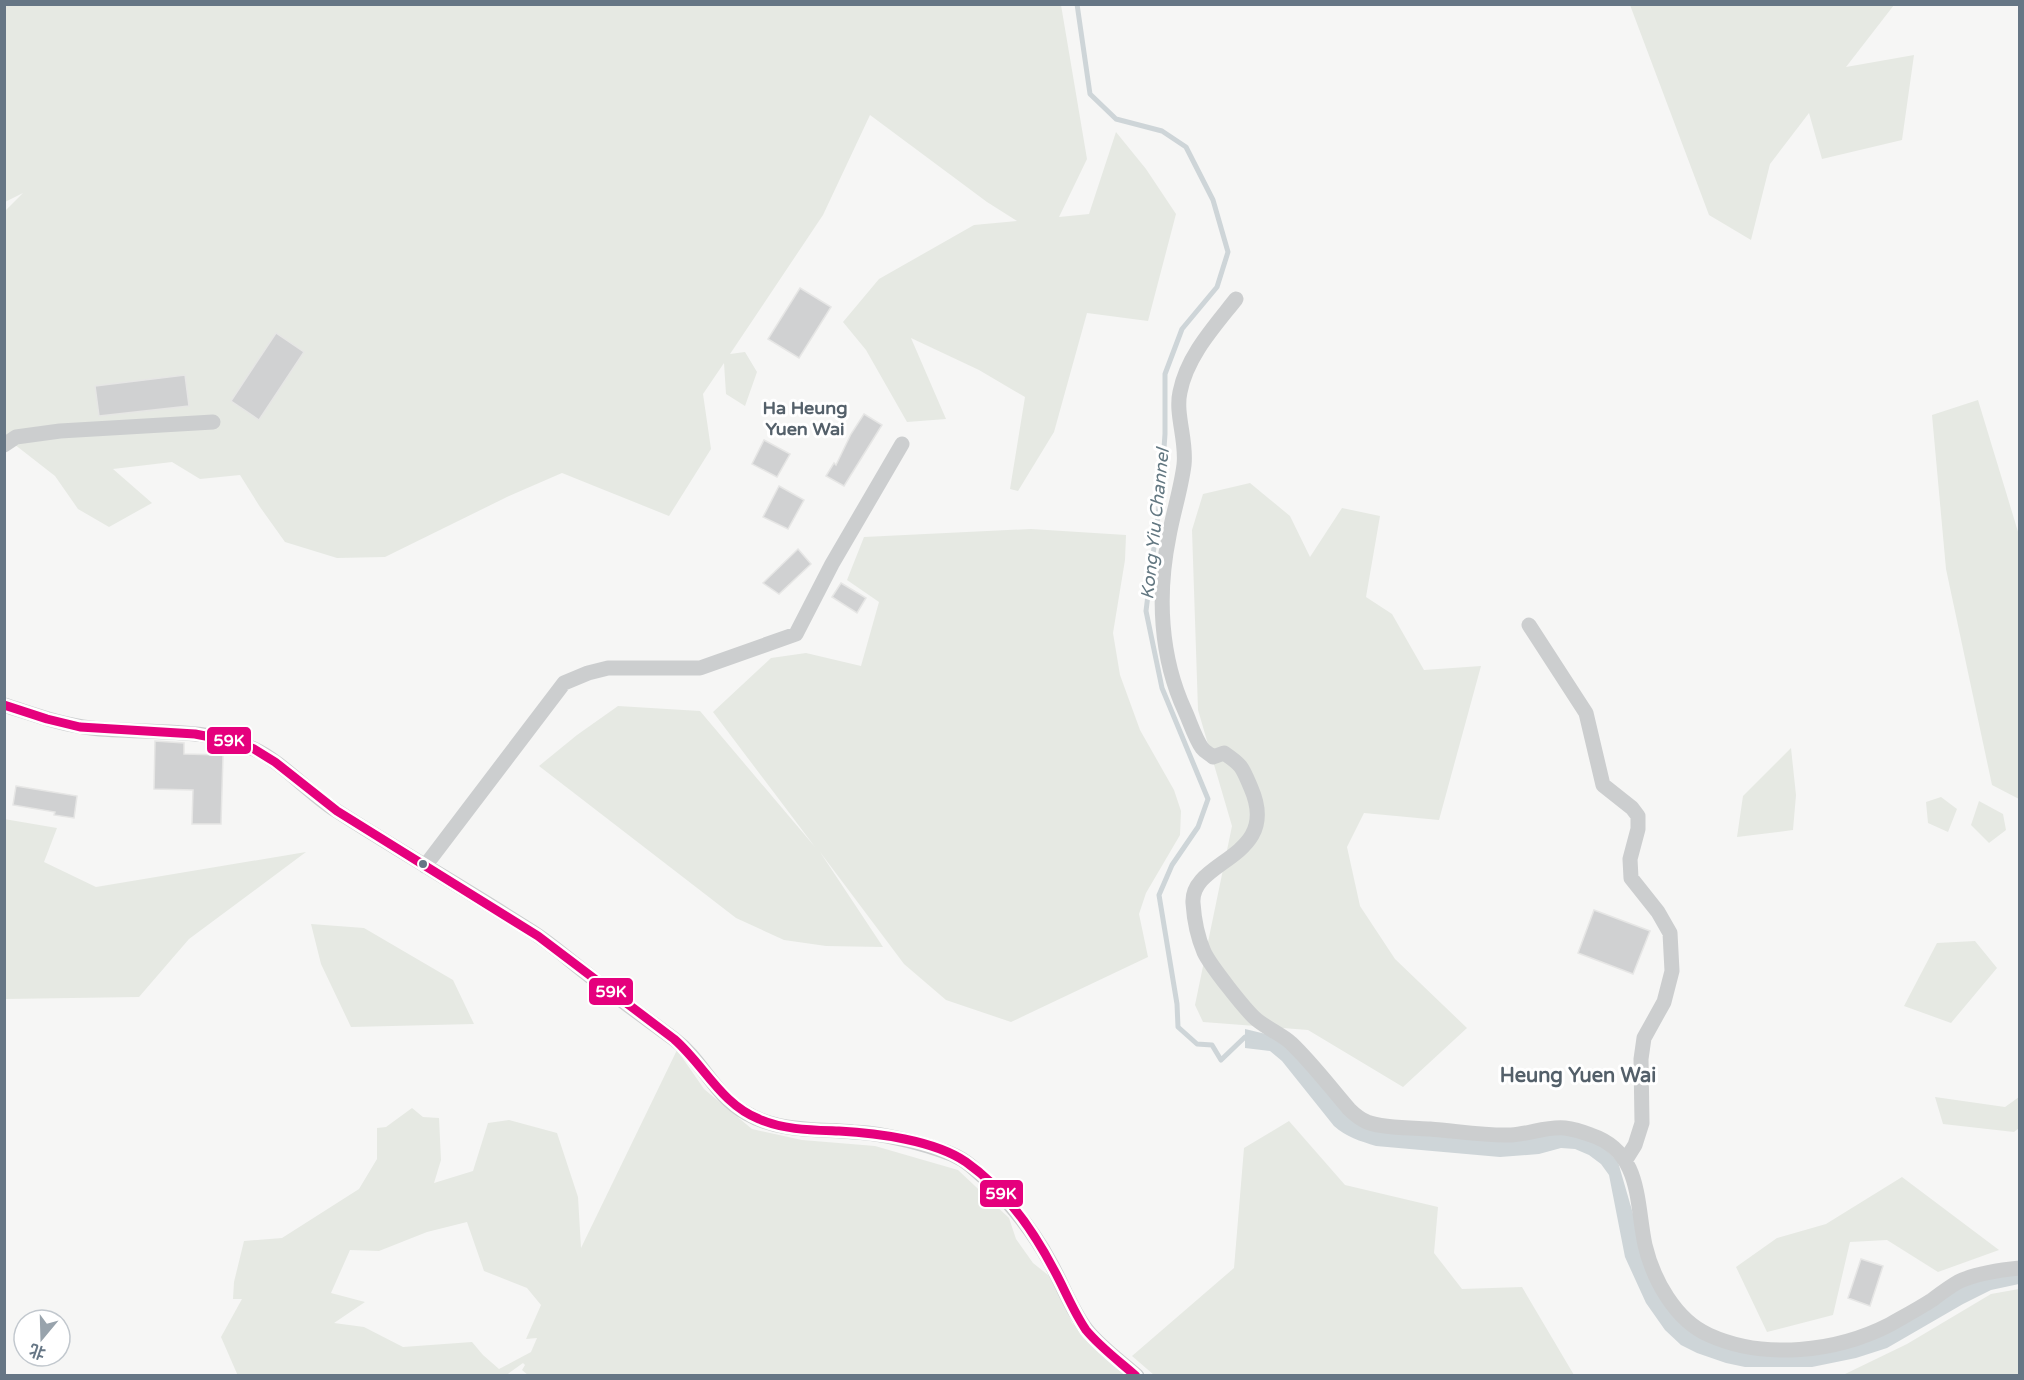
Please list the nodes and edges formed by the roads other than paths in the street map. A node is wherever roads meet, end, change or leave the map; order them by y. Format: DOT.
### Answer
graph roads {
  1 [pos="1236,299"];
  2 [pos="213,422"];
  3 [pos="902,444"];
  4 [pos="4,445"];
  5 [pos="1529,625"];
  6 [pos="4,705"];
  7 [pos="424,866"];
  8 [pos="1625,1161"];
  9 [pos="2019,1268"];
  10 [pos="1137,1376"];
  1 -- 8 [label="street"];
  2 -- 4 [label="street"];
  3 -- 7 [label="street"];
  5 -- 8 [label="street"];
  6 -- 7 [label="street"];
  7 -- 10 [label="street"];
  8 -- 9 [label="street"];
}
